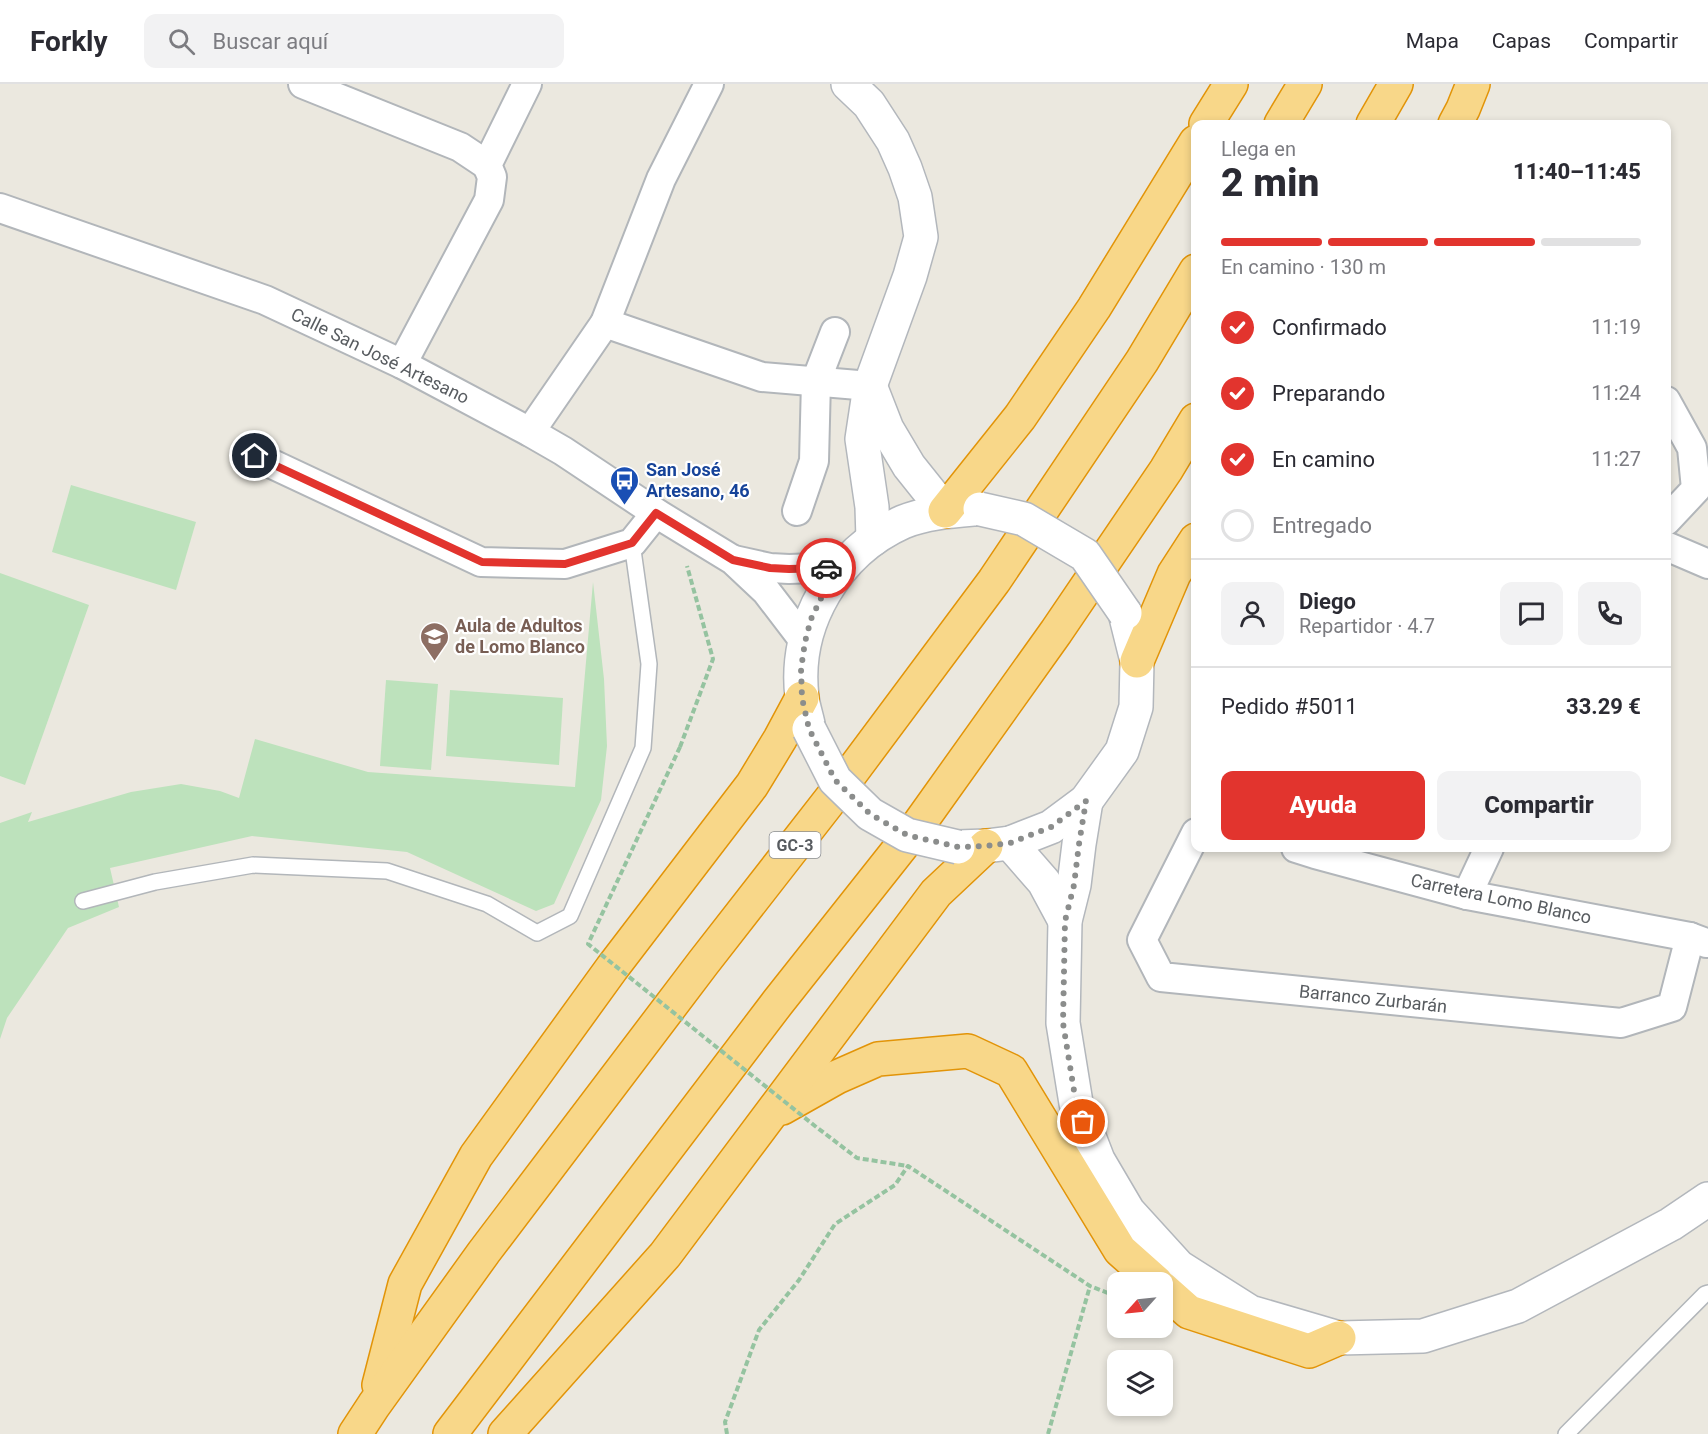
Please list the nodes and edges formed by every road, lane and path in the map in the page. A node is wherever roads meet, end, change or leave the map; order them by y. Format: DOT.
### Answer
graph roads {
  1 [pos="303,84"];
  2 [pos="526,84"];
  3 [pos="709,84"];
  4 [pos="848,84"];
  5 [pos="1231,84"];
  6 [pos="1305,84"];
  7 [pos="1396,84"];
  8 [pos="1473,84"];
  9 [pos="1208,120"];
  10 [pos="1283,120"];
  11 [pos="1375,120"];
  12 [pos="1457,120"];
  13 [pos="1191,150"];
  14 [pos="487,165"];
  15 [pos="0,208"];
  16 [pos="1191,279"];
  17 [pos="604,323"];
  18 [pos="835,332"];
  19 [pos="402,364"];
  20 [pos="816,381"];
  21 [pos="870,386"];
  22 [pos="1671,410"];
  23 [pos="1191,428"];
  24 [pos="530,432"];
  25 [pos="255,456"];
  26 [pos="797,511"];
  27 [pos="945,511"];
  28 [pos="656,513"];
  29 [pos="1671,516"];
  30 [pos="693,536"];
  31 [pos="873,539"];
  32 [pos="632,543"];
  33 [pos="1191,548"];
  34 [pos="1671,548"];
  35 [pos="733,560"];
  36 [pos="1708,564"];
  37 [pos="842,567"];
  38 [pos="805,642"];
  39 [pos="1137,661"];
  40 [pos="802,698"];
  41 [pos="1086,801"];
  42 [pos="1191,843"];
  43 [pos="984,845"];
  44 [pos="1309,852"];
  45 [pos="1487,852"];
  46 [pos="1467,895"];
  47 [pos="83,901"];
  48 [pos="1065,921"];
  49 [pos="1699,940"];
  50 [pos="772,1113"];
  51 [pos="908,1166"];
  52 [pos="1708,1199"];
  53 [pos="1145,1272"];
  54 [pos="1090,1286"];
  55 [pos="1107,1293"];
  56 [pos="1708,1293"];
  57 [pos="1173,1297"];
  58 [pos="1339,1338"];
  59 [pos="374,1405"];
  60 [pos="454,1429"];
  61 [pos="355,1434"];
  62 [pos="505,1434"];
  63 [pos="727,1434"];
  64 [pos="1048,1434"];
  65 [pos="1566,1434"];
  1 -- 14 [label="street"];
  2 -- 14 [label="street"];
  3 -- 17 [label="street"];
  4 -- 21 [label="street"];
  5 -- 9 [label="highway"];
  6 -- 10 [label="highway"];
  7 -- 11 [label="highway"];
  8 -- 12 [label="highway"];
  13 -- 27 [label="highway"];
  14 -- 19 [label="street"];
  15 -- 19 [label="street, Calle San José Artesano"];
  16 -- 59 [label="highway, GC-3"];
  17 -- 20 [label="street"];
  17 -- 24 [label="street"];
  18 -- 20 [label="street"];
  19 -- 24 [label="street, Calle San José Artesano"];
  20 -- 21 [label="street"];
  20 -- 26 [label="street"];
  21 -- 27 [label="street"];
  21 -- 31 [label="street"];
  22 -- 29 [label="street"];
  23 -- 60 [label="highway"];
  24 -- 28 [label="street, Calle San José Artesano"];
  25 -- 32 [label="street"];
  27 -- 31 [label="street"];
  27 -- 39 [label="street, bridge"];
  28 -- 30 [label="street, Calle San José Artesano"];
  28 -- 32 [label="street"];
  30 -- 35 [label="street, Calle San José Artesano"];
  30 -- 51 [label="path, bridge"];
  31 -- 37 [label="street"];
  32 -- 47 [label="lane"];
  33 -- 39 [label="highway"];
  34 -- 36 [label="street"];
  35 -- 37 [label="street, Calle San José Artesano"];
  35 -- 38 [label="street, Calle San José Artesano"];
  37 -- 38 [label="street"];
  38 -- 40 [label="street"];
  39 -- 41 [label="street"];
  40 -- 43 [label="street, bridge"];
  40 -- 59 [label="highway"];
  41 -- 43 [label="street"];
  41 -- 48 [label="street"];
  42 -- 49 [label="street, Barranco Zurbarán"];
  43 -- 48 [label="street"];
  43 -- 50 [label="highway"];
  44 -- 46 [label="street, Carretera Lomo Blanco"];
  45 -- 46 [label="street"];
  46 -- 49 [label="street, Carretera Lomo Blanco"];
  48 -- 58 [label="street"];
  50 -- 53 [label="highway"];
  50 -- 62 [label="highway"];
  51 -- 54 [label="path"];
  51 -- 63 [label="path"];
  52 -- 58 [label="street"];
  54 -- 55 [label="path"];
  54 -- 64 [label="path"];
  56 -- 65 [label="lane"];
  57 -- 58 [label="highway"];
  59 -- 61 [label="highway, GC-3"];
}
